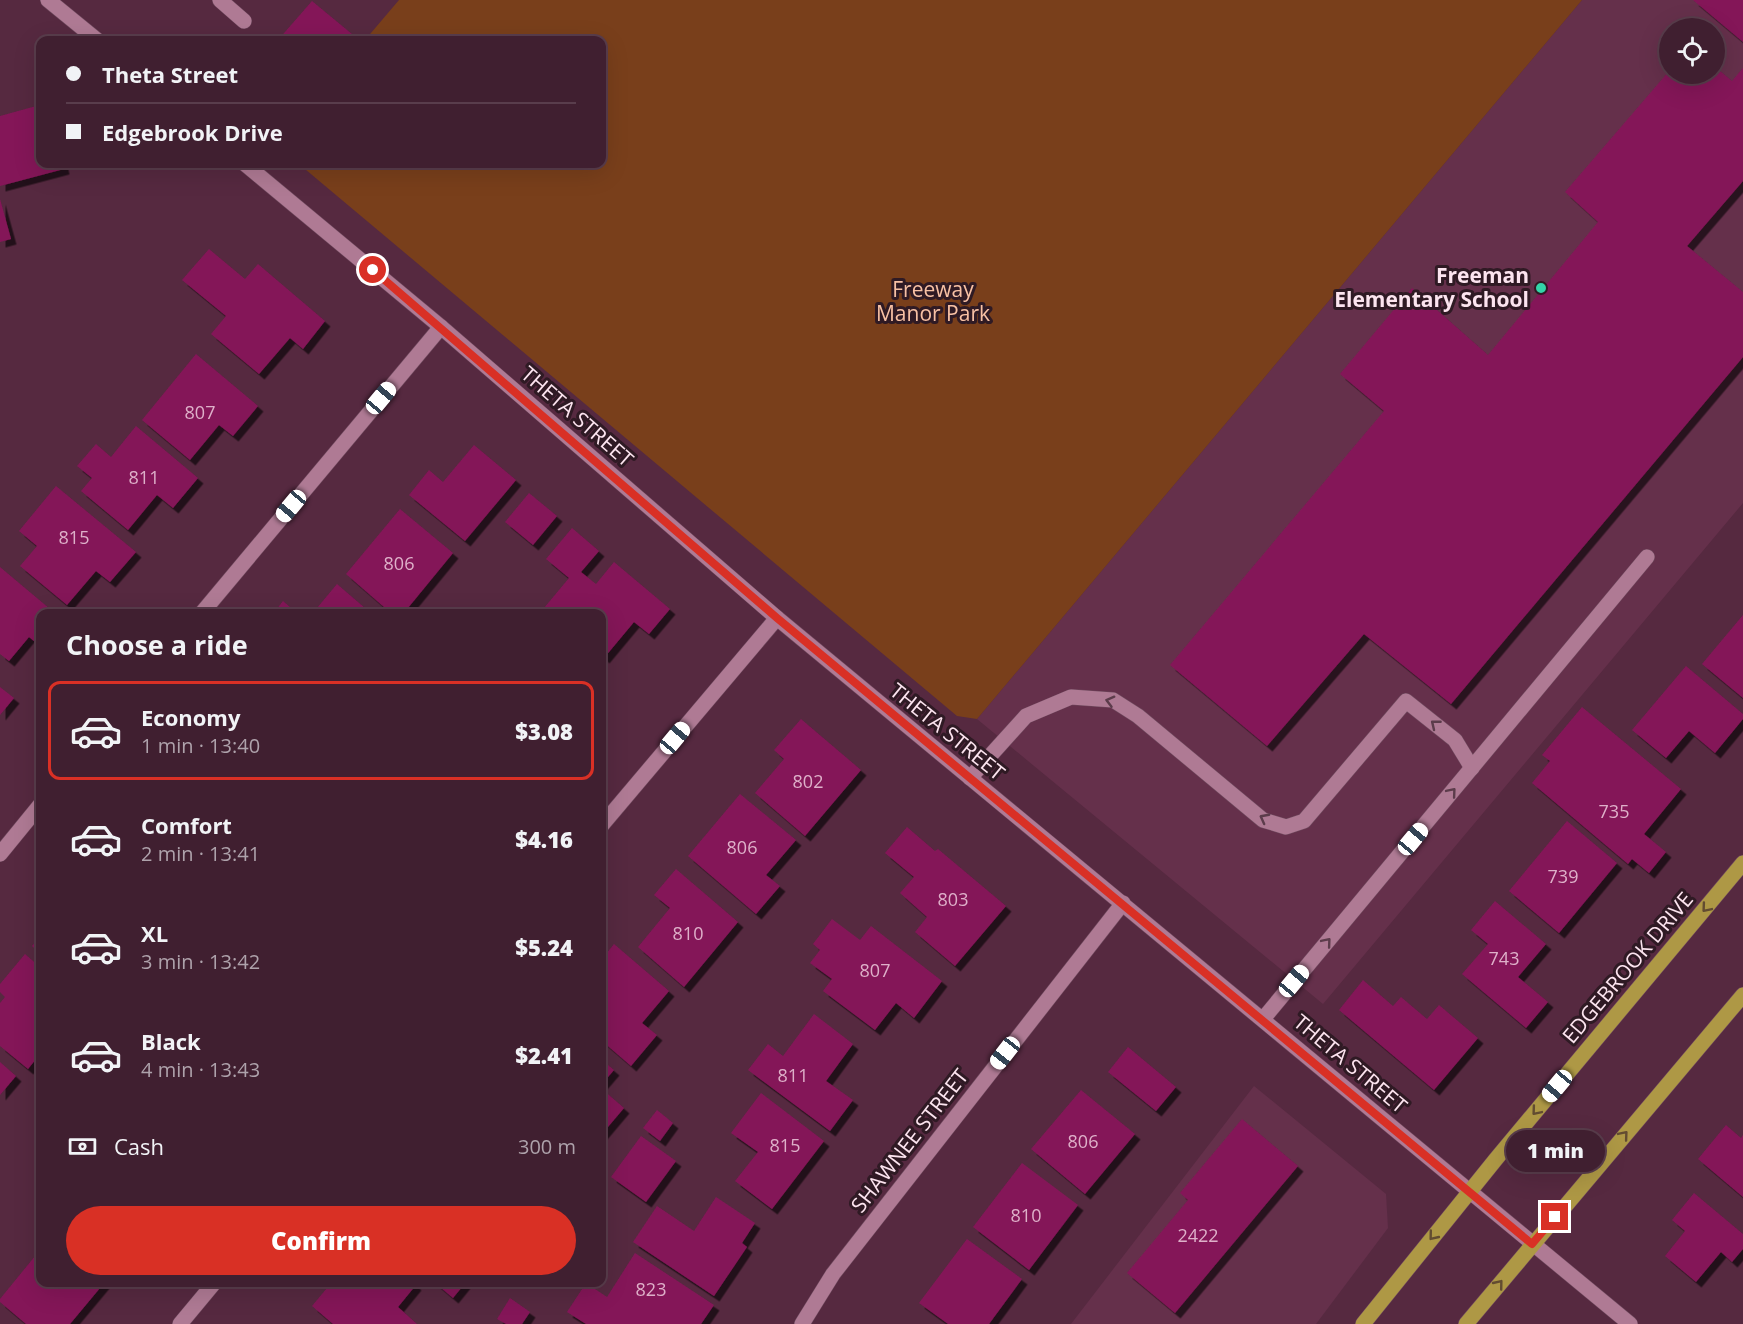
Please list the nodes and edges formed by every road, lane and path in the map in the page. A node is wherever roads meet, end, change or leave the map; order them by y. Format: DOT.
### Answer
graph roads {
  1 [pos="48,0"];
  2 [pos="220,0"];
  3 [pos="244,21"];
  4 [pos="92,36"];
  5 [pos="250,168"];
  6 [pos="441,327"];
  7 [pos="1647,556"];
  8 [pos="205,609"];
  9 [pos="777,618"];
  10 [pos="1472,768"];
  11 [pos="970,778"];
  12 [pos="36,810"];
  13 [pos="606,820"];
  14 [pos="0,854"];
  15 [pos="1743,863"];
  16 [pos="1122,903"];
  17 [pos="1743,995"];
  18 [pos="1263,1019"];
  19 [pos="1470,1190"];
  20 [pos="1532,1244"];
  21 [pos="211,1287"];
  22 [pos="180,1324"];
  23 [pos="802,1324"];
  24 [pos="1363,1324"];
  25 [pos="1466,1324"];
  26 [pos="1630,1324"];
  1 -- 4 [label="street"];
  2 -- 3 [label="street"];
  5 -- 6 [label="street, THETA STREET"];
  6 -- 8 [label="street"];
  6 -- 9 [label="street, THETA STREET"];
  7 -- 10 [label="street"];
  9 -- 11 [label="street, THETA STREET"];
  9 -- 13 [label="street"];
  10 -- 11 [label="street, one-way"];
  18 -- 10 [label="street, one-way"];
  11 -- 16 [label="street, THETA STREET"];
  12 -- 14 [label="street"];
  15 -- 19 [label="main road, EDGEBROOK DRIVE, one-way"];
  16 -- 18 [label="street, THETA STREET"];
  16 -- 23 [label="street, SHAWNEE STREET"];
  20 -- 17 [label="main road, one-way"];
  18 -- 19 [label="street, THETA STREET"];
  19 -- 20 [label="street, THETA STREET"];
  19 -- 24 [label="main road, EDGEBROOK DRIVE, one-way"];
  25 -- 20 [label="main road, one-way"];
  20 -- 26 [label="street, THETA STREET"];
  21 -- 22 [label="street"];
}
